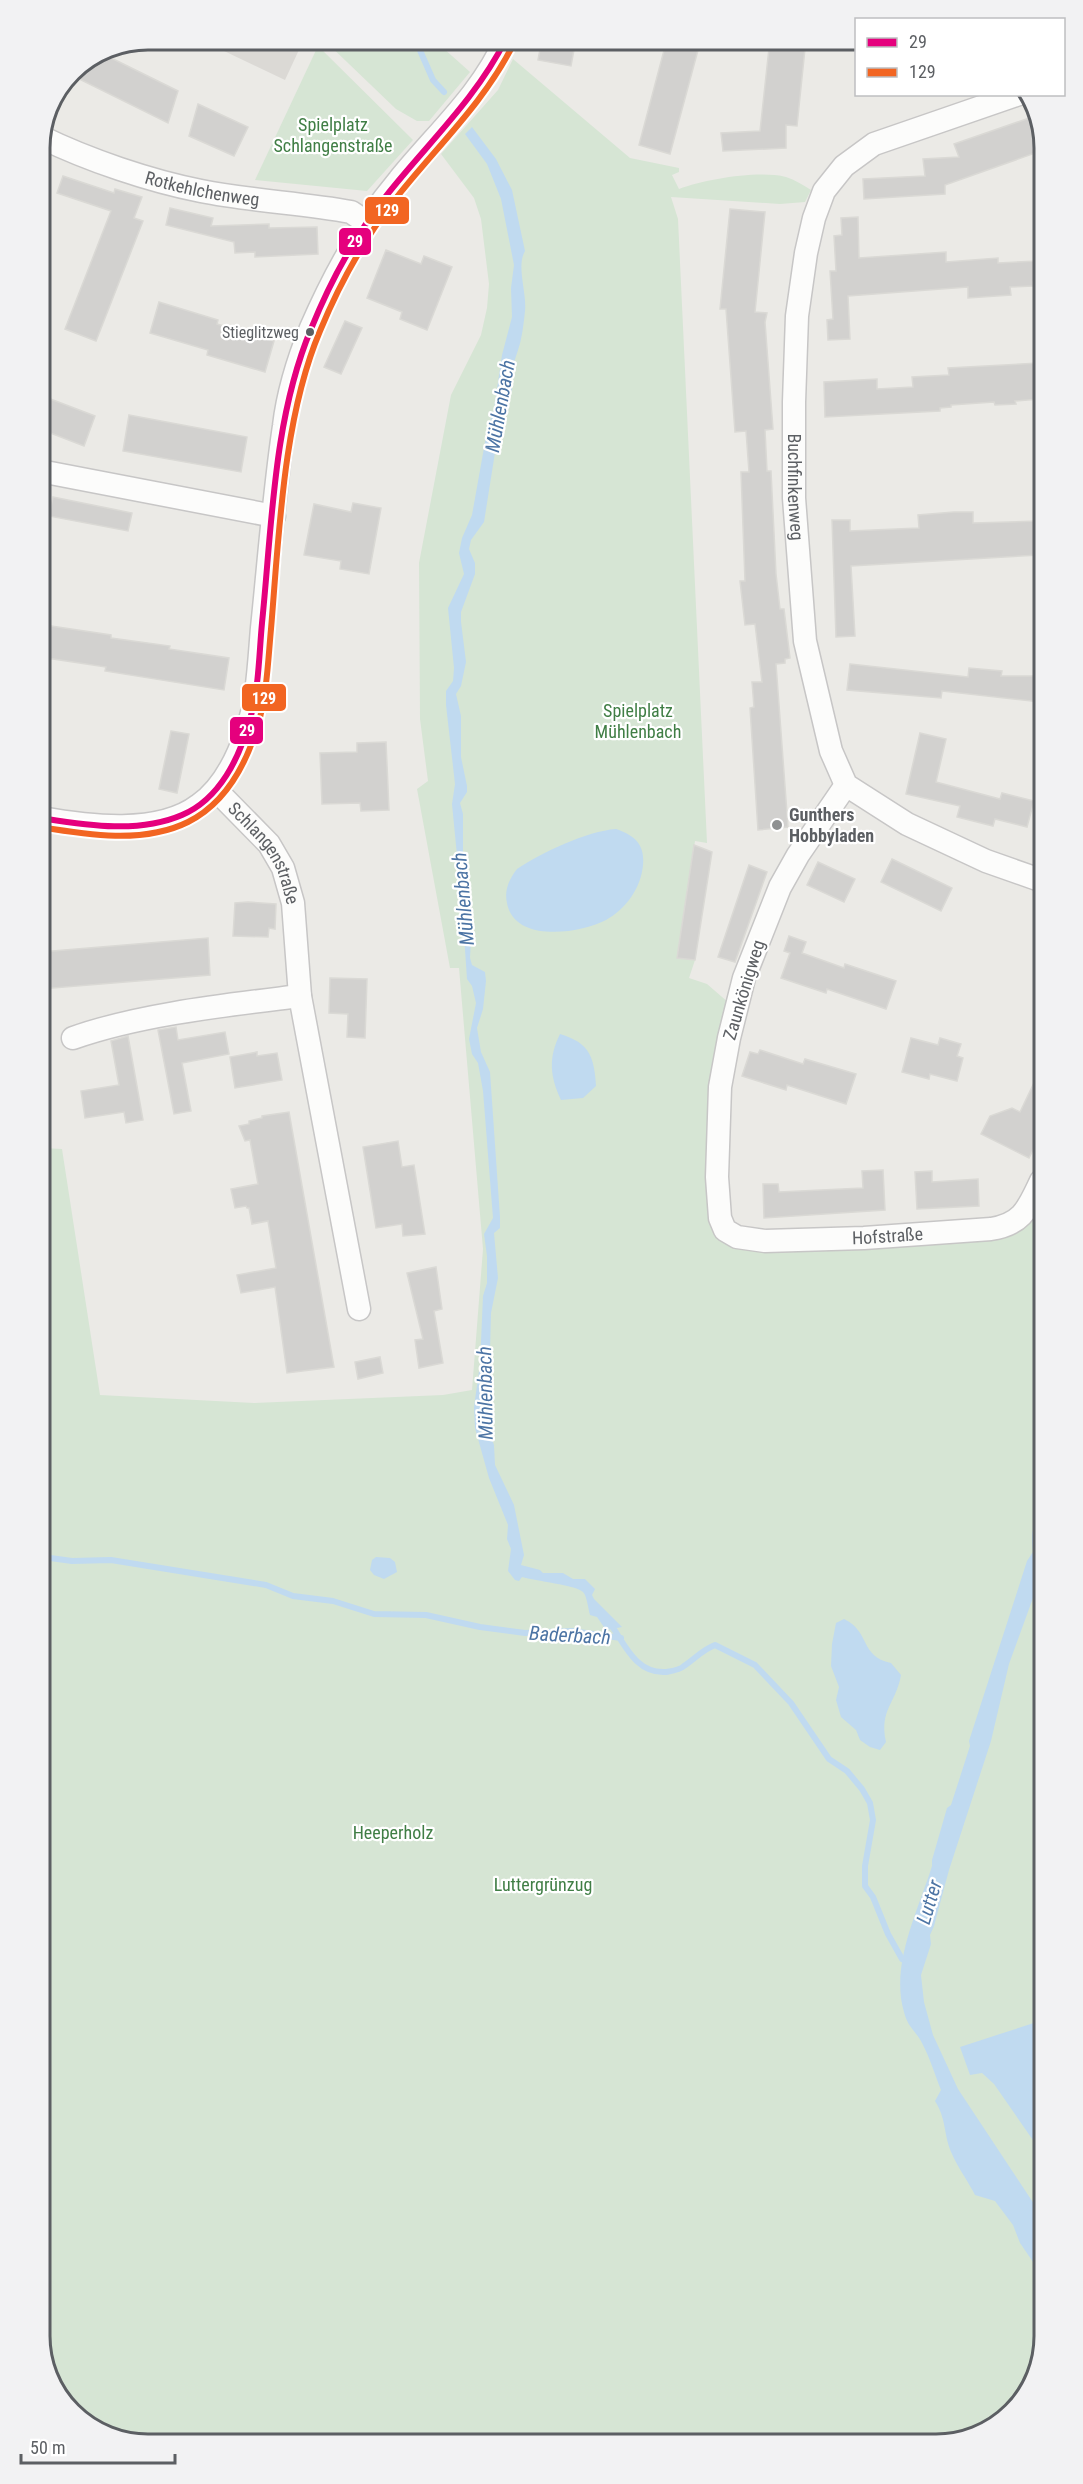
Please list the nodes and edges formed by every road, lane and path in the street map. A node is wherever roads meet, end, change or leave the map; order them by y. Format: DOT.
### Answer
graph roads {
  1 [pos="501,50"];
  2 [pos="1013,96"];
  3 [pos="50,142"];
  4 [pos="366,222"];
  5 [pos="50,473"];
  6 [pos="274,516"];
  7 [pos="846,785"];
  8 [pos="216,790"];
  9 [pos="50,819"];
  10 [pos="1034,878"];
  11 [pos="300,996"];
  12 [pos="74,1038"];
  13 [pos="1034,1194"];
  14 [pos="720,1218"];
  15 [pos="359,1309"];
  1 -- 4 [label="street, Schlangenstraße"];
  2 -- 7 [label="street, Buchfinkenweg"];
  3 -- 4 [label="street, Rotkehlchenweg"];
  4 -- 6 [label="street, Schlangenstraße"];
  5 -- 6 [label="street"];
  6 -- 8 [label="street, Schlangenstraße"];
  7 -- 10 [label="street"];
  7 -- 14 [label="street, Zaunkönigweg"];
  8 -- 9 [label="street"];
  8 -- 11 [label="street, Schlangenstraße"];
  11 -- 12 [label="street"];
  11 -- 15 [label="street, Schlangenstraße"];
  13 -- 14 [label="street, Hofstraße"];
}
